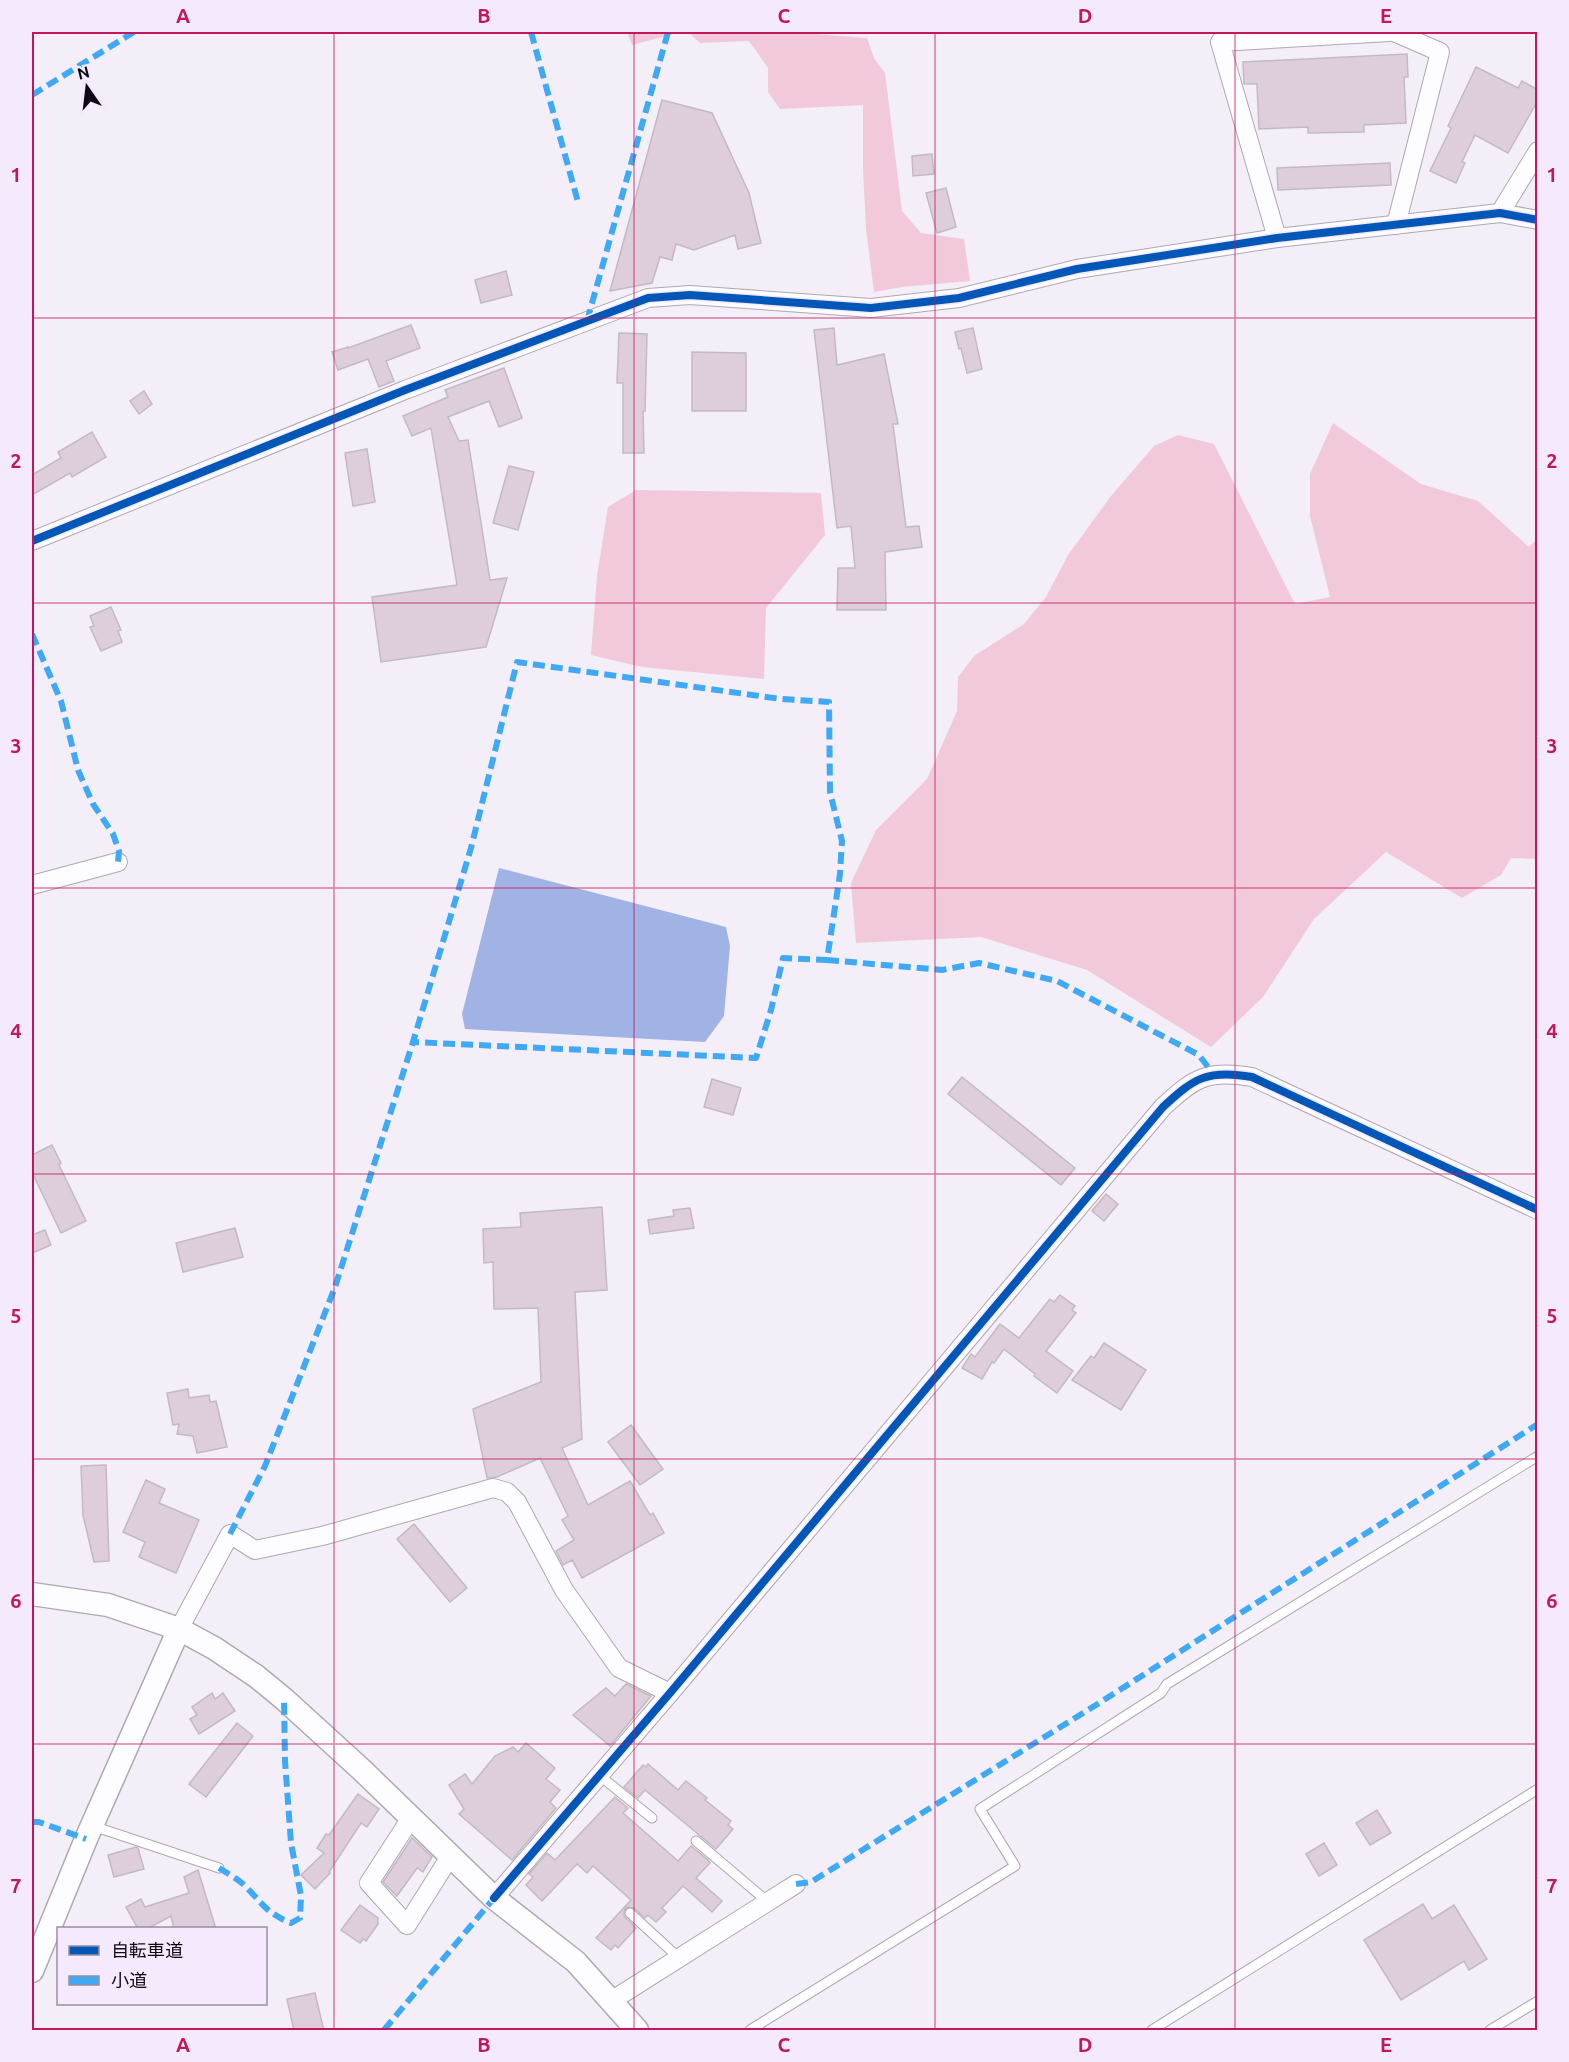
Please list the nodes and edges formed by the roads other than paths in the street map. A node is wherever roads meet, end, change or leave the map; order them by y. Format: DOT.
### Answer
graph roads {
  1 [pos="1389,32"];
  2 [pos="1394,32"];
  3 [pos="1538,151"];
  4 [pos="1500,213"];
  5 [pos="1538,220"];
  6 [pos="1396,225"];
  7 [pos="1277,238"];
  8 [pos="32,541"];
  9 [pos="118,862"];
  10 [pos="32,885"];
  11 [pos="1538,1210"];
  12 [pos="1538,1456"];
  13 [pos="32,1594"];
  14 [pos="179,1629"];
  15 [pos="669,1693"];
  16 [pos="599,1775"];
  17 [pos="1538,1789"];
  18 [pos="411,1818"];
  19 [pos="652,1818"];
  20 [pos="93,1826"];
  21 [pos="696,1841"];
  22 [pos="451,1854"];
  23 [pos="219,1868"];
  24 [pos="796,1884"];
  25 [pos="494,1898"];
  26 [pos="768,1902"];
  27 [pos="630,1913"];
  28 [pos="679,1958"];
  29 [pos="32,1971"];
  30 [pos="611,2001"];
  31 [pos="1538,2001"];
  32 [pos="637,2031"];
  33 [pos="750,2031"];
  34 [pos="1152,2031"];
  35 [pos="1490,2031"];
  1 -- 7 [label="street"];
  2 -- 6 [label="street"];
  3 -- 4 [label="street"];
  4 -- 5 [label="street"];
  4 -- 6 [label="street"];
  6 -- 7 [label="street"];
  7 -- 8 [label="street"];
  9 -- 10 [label="street"];
  11 -- 15 [label="street"];
  12 -- 33 [label="lane"];
  13 -- 14 [label="street"];
  14 -- 15 [label="street"];
  14 -- 18 [label="street"];
  14 -- 20 [label="street"];
  15 -- 16 [label="street"];
  16 -- 19 [label="lane"];
  16 -- 25 [label="street"];
  17 -- 34 [label="lane"];
  18 -- 22 [label="street"];
  18 -- 22 [label="street"];
  20 -- 23 [label="lane"];
  20 -- 29 [label="street"];
  21 -- 26 [label="lane"];
  22 -- 25 [label="street"];
  24 -- 26 [label="street"];
  25 -- 30 [label="street"];
  26 -- 28 [label="street"];
  27 -- 28 [label="lane"];
  28 -- 30 [label="street"];
  30 -- 32 [label="street"];
  31 -- 35 [label="lane"];
}
